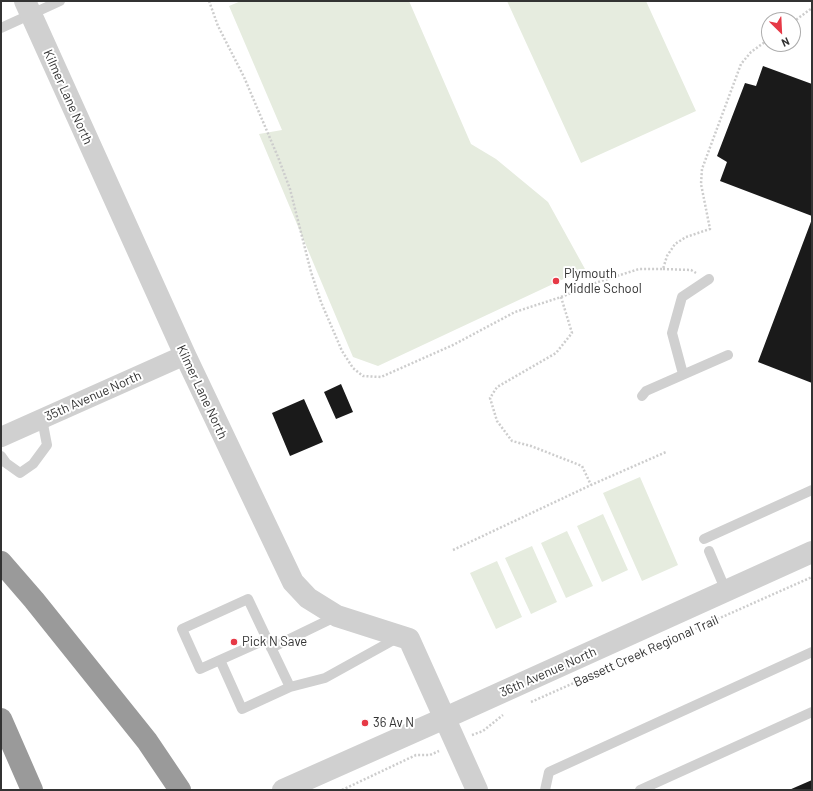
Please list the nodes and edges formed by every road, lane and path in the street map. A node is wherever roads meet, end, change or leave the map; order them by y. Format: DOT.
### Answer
graph roads {
  1 [pos="60,1"];
  2 [pos="209,1"];
  3 [pos="28,8"];
  4 [pos="812,8"];
  5 [pos="801,16"];
  6 [pos="1,28"];
  7 [pos="761,45"];
  8 [pos="663,269"];
  9 [pos="709,279"];
  10 [pos="561,297"];
  11 [pos="728,355"];
  12 [pos="185,356"];
  13 [pos="683,374"];
  14 [pos="642,396"];
  15 [pos="42,419"];
  16 [pos="1,437"];
  17 [pos="666,452"];
  18 [pos="1,456"];
  19 [pos="590,485"];
  20 [pos="812,490"];
  21 [pos="704,539"];
  22 [pos="453,550"];
  23 [pos="709,552"];
  24 [pos="812,552"];
  25 [pos="1,562"];
  26 [pos="812,577"];
  27 [pos="726,591"];
  28 [pos="337,616"];
  29 [pos="399,636"];
  30 [pos="269,643"];
  31 [pos="812,652"];
  32 [pos="220,660"];
  33 [pos="290,687"];
  34 [pos="530,703"];
  35 [pos="812,712"];
  36 [pos="508,713"];
  37 [pos="445,718"];
  38 [pos="1,719"];
  39 [pos="483,731"];
  40 [pos="430,755"];
  41 [pos="32,790"];
  42 [pos="180,790"];
  43 [pos="283,790"];
  44 [pos="342,790"];
  45 [pos="477,790"];
  46 [pos="545,790"];
  47 [pos="640,790"];
  1 -- 3 [label="lane"];
  2 -- 10 [label="path"];
  3 -- 6 [label="lane"];
  3 -- 12 [label="street, Kilmer Lane North"];
  4 -- 5 [label="path"];
  7 -- 8 [label="path"];
  8 -- 9 [label="path"];
  8 -- 10 [label="path"];
  9 -- 13 [label="lane"];
  10 -- 19 [label="path"];
  11 -- 13 [label="lane"];
  12 -- 15 [label="street, 35th Avenue North"];
  12 -- 28 [label="street, Kilmer Lane North"];
  13 -- 14 [label="lane"];
  15 -- 16 [label="street, 35th Avenue North"];
  15 -- 18 [label="lane"];
  17 -- 19 [label="path"];
  19 -- 22 [label="path"];
  20 -- 21 [label="lane"];
  23 -- 27 [label="lane"];
  24 -- 27 [label="street, 36th Avenue North"];
  25 -- 42 [label="highway"];
  26 -- 34 [label="path, Bassett Creek Regional Trail"];
  27 -- 37 [label="street, 36th Avenue North"];
  28 -- 29 [label="street, Kilmer Lane North"];
  28 -- 30 [label="lane"];
  29 -- 33 [label="lane"];
  29 -- 37 [label="street, Kilmer Lane North"];
  30 -- 32 [label="lane"];
  30 -- 32 [label="lane"];
  30 -- 33 [label="lane"];
  31 -- 46 [label="lane"];
  32 -- 33 [label="lane"];
  35 -- 47 [label="lane"];
  36 -- 39 [label="path"];
  37 -- 43 [label="street, 36th Avenue North"];
  37 -- 45 [label="street, Kilmer Lane North"];
  38 -- 41 [label="highway"];
  40 -- 44 [label="path"];
}
